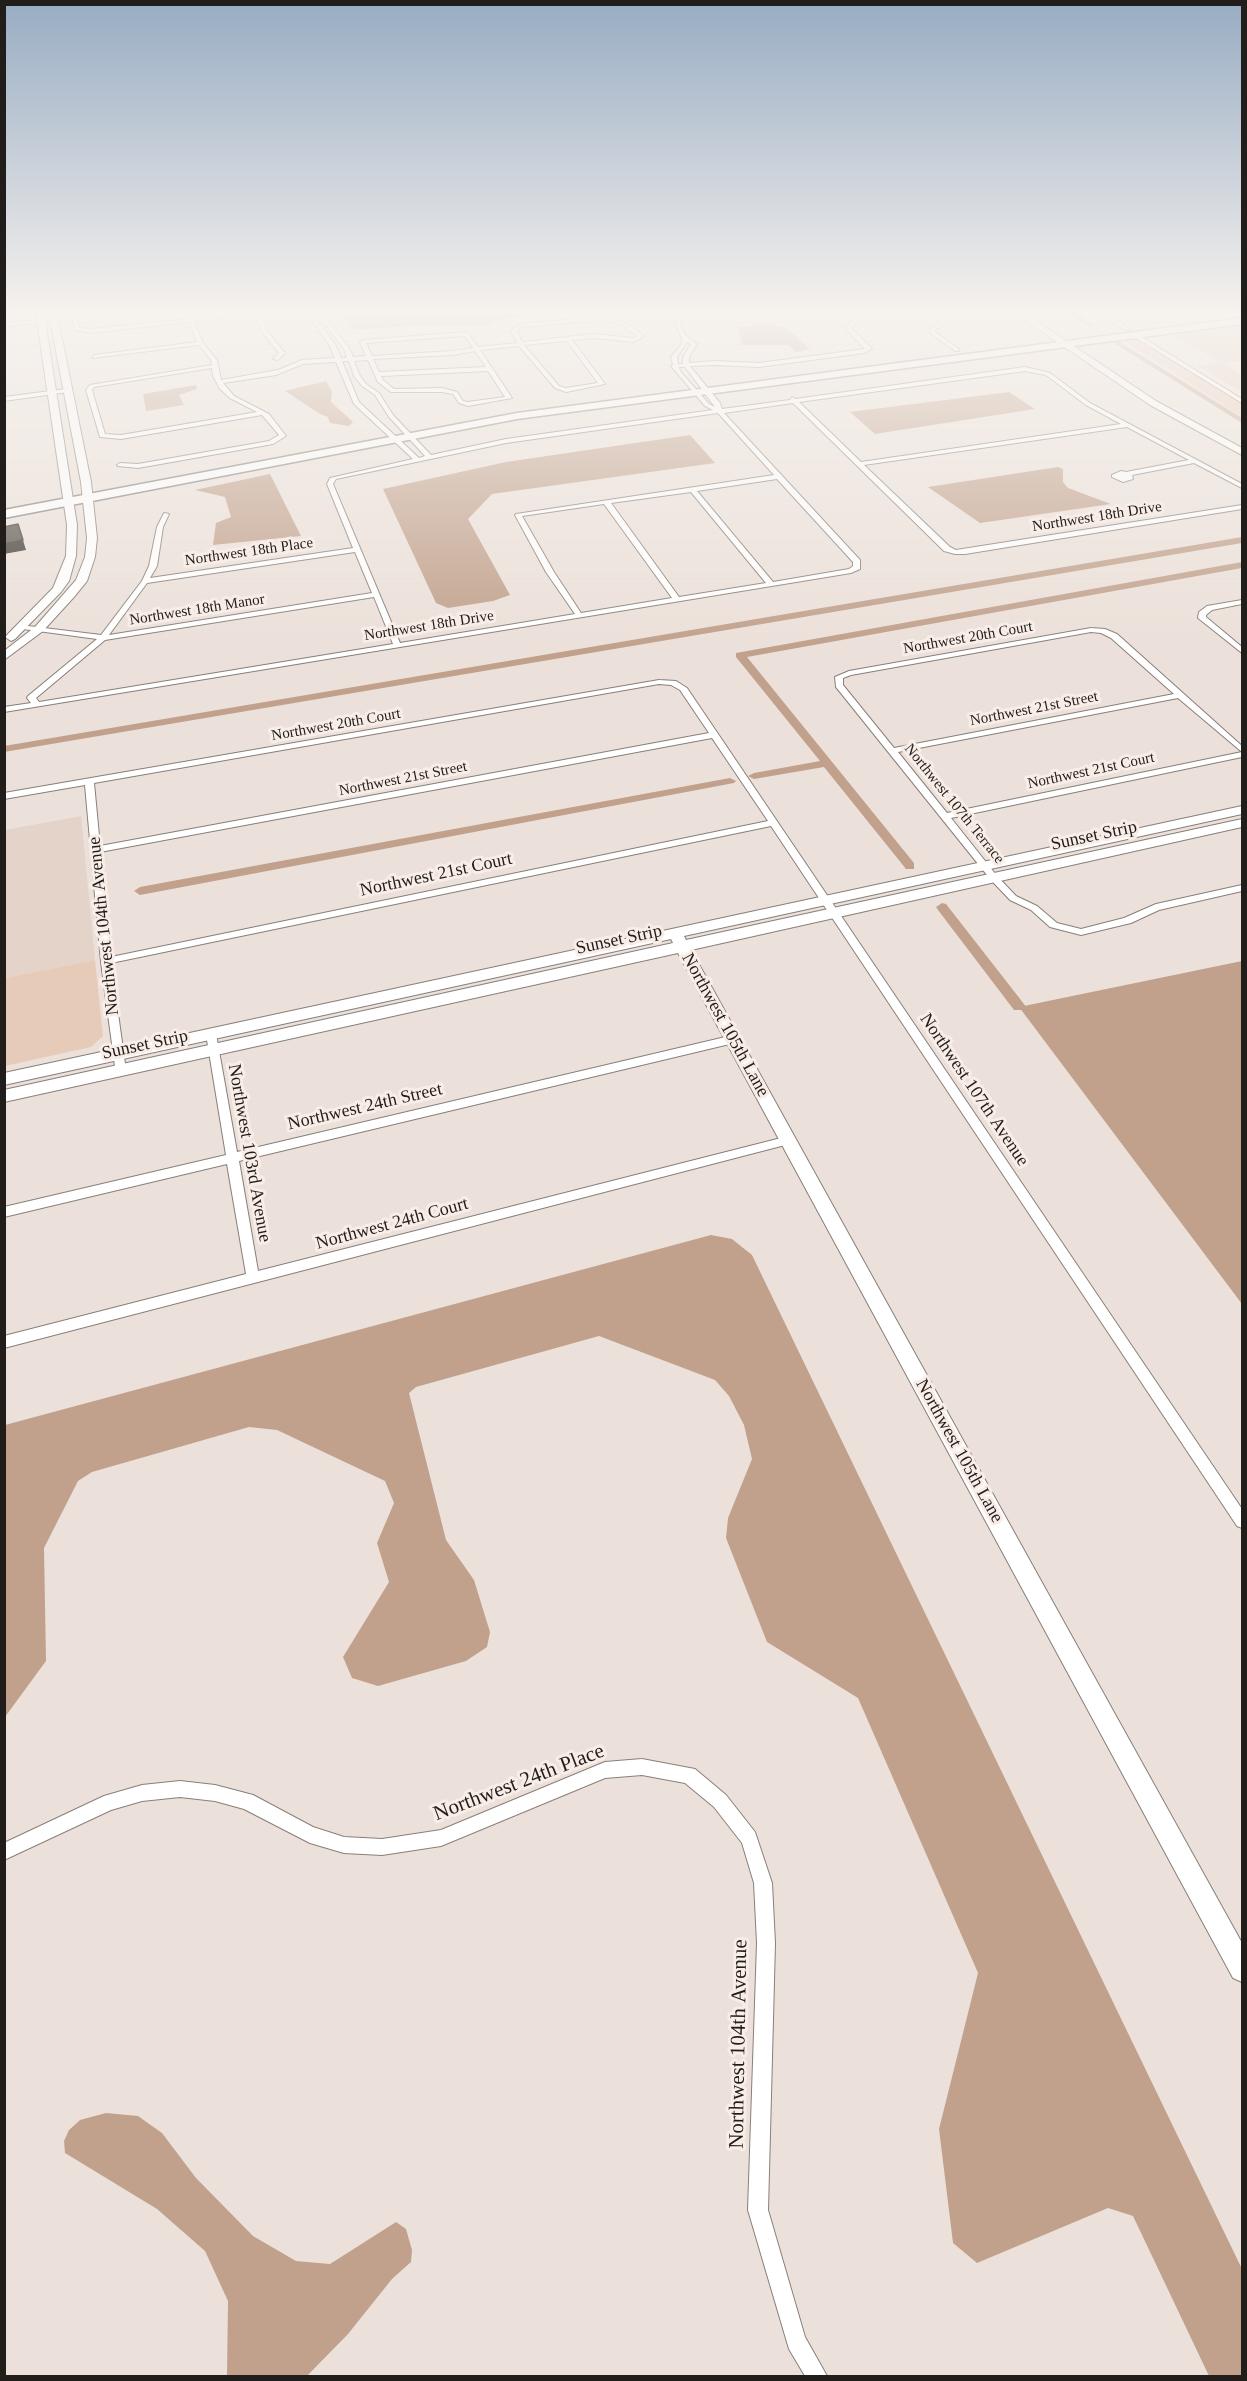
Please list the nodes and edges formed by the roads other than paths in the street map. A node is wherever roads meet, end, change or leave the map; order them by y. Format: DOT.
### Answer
graph roads {
  1 [pos="57,425"];
  2 [pos="73,425"];
  3 [pos="99,425"];
  4 [pos="188,425"];
  5 [pos="274,425"];
  6 [pos="387,425"];
  7 [pos="395,425"];
  8 [pos="454,425"];
  9 [pos="619,425"];
  10 [pos="731,425"];
  11 [pos="819,425"];
  12 [pos="1130,425"];
  13 [pos="1193,425"];
  14 [pos="1209,425"];
  15 [pos="399,433"];
  16 [pos="1242,443"];
  17 [pos="1242,452"];
  18 [pos="429,456"];
  19 [pos="417,459"];
  20 [pos="1195,461"];
  21 [pos="860,464"];
  22 [pos="120,465"];
  23 [pos="1126,474"];
  24 [pos="777,477"];
  25 [pos="1242,486"];
  26 [pos="693,490"];
  27 [pos="87,493"];
  28 [pos="67,497"];
  29 [pos="606,502"];
  30 [pos="4,505"];
  31 [pos="1242,507"];
  32 [pos="4,514"];
  33 [pos="166,514"];
  34 [pos="357,550"];
  35 [pos="145,581"];
  36 [pos="771,584"];
  37 [pos="375,595"];
  38 [pos="677,599"];
  39 [pos="1242,602"];
  40 [pos="579,615"];
  41 [pos="23,627"];
  42 [pos="39,629"];
  43 [pos="103,638"];
  44 [pos="4,642"];
  45 [pos="397,644"];
  46 [pos="1242,651"];
  47 [pos="4,657"];
  48 [pos="839,678"];
  49 [pos="673,683"];
  50 [pos="1180,695"];
  51 [pos="37,704"];
  52 [pos="4,710"];
  53 [pos="714,735"];
  54 [pos="1242,750"];
  55 [pos="892,751"];
  56 [pos="1242,755"];
  57 [pos="89,782"];
  58 [pos="4,796"];
  59 [pos="1242,810"];
  60 [pos="946,816"];
  61 [pos="772,823"];
  62 [pos="1242,823"];
  63 [pos="96,850"];
  64 [pos="989,872"];
  65 [pos="1242,888"];
  66 [pos="824,900"];
  67 [pos="833,914"];
  68 [pos="678,940"];
  69 [pos="106,961"];
  70 [pos="211,1034"];
  71 [pos="734,1039"];
  72 [pos="213,1050"];
  73 [pos="118,1054"];
  74 [pos="120,1071"];
  75 [pos="4,1079"];
  76 [pos="4,1096"];
  77 [pos="789,1140"];
  78 [pos="231,1158"];
  79 [pos="4,1212"];
  80 [pos="253,1279"];
  81 [pos="4,1342"];
  82 [pos="1242,1521"];
  83 [pos="642,1767"];
  84 [pos="4,1852"];
  85 [pos="1242,1969"];
  86 [pos="818,2376"];
  1 -- 28 [label="main road"];
  2 -- 27 [label="main road"];
  3 -- 4 [label="street"];
  5 -- 22 [label="street"];
  6 -- 15 [label="street"];
  7 -- 15 [label="street"];
  8 -- 15 [label="highway"];
  9 -- 18 [label="street"];
  10 -- 24 [label="street"];
  11 -- 21 [label="street"];
  12 -- 20 [label="street"];
  12 -- 21 [label="street"];
  13 -- 17 [label="main road"];
  14 -- 16 [label="main road"];
  15 -- 18 [label="street"];
  15 -- 19 [label="street"];
  15 -- 27 [label="highway"];
  18 -- 19 [label="street"];
  19 -- 34 [label="street"];
  20 -- 23 [label="street"];
  20 -- 25 [label="street"];
  21 -- 31 [label="street, Northwest 18th Drive"];
  24 -- 26 [label="street"];
  24 -- 36 [label="street, Northwest 18th Drive"];
  26 -- 29 [label="street"];
  26 -- 36 [label="street"];
  27 -- 28 [label="highway"];
  27 -- 42 [label="main road"];
  28 -- 30 [label="highway"];
  28 -- 32 [label="highway"];
  28 -- 41 [label="main road"];
  29 -- 38 [label="street"];
  29 -- 40 [label="street"];
  33 -- 35 [label="street"];
  34 -- 35 [label="street, Northwest 18th Place"];
  34 -- 37 [label="street"];
  35 -- 43 [label="street"];
  36 -- 38 [label="street, Northwest 18th Drive"];
  37 -- 43 [label="street, Northwest 18th Manor"];
  37 -- 45 [label="street"];
  38 -- 40 [label="street, Northwest 18th Drive"];
  39 -- 46 [label="street"];
  40 -- 45 [label="street, Northwest 18th Drive"];
  41 -- 42 [label="street, Northwest 18th Manor"];
  41 -- 44 [label="main road"];
  42 -- 43 [label="street, Northwest 18th Manor"];
  42 -- 47 [label="main road"];
  43 -- 51 [label="street"];
  45 -- 51 [label="street, Northwest 18th Drive"];
  48 -- 50 [label="street, Northwest 20th Court"];
  48 -- 55 [label="street, Northwest 107th Terrace"];
  49 -- 53 [label="street, Northwest 107th Avenue"];
  49 -- 57 [label="street, Northwest 20th Court"];
  50 -- 54 [label="street"];
  50 -- 55 [label="street, Northwest 21st Street"];
  51 -- 52 [label="street, Northwest 18th Drive"];
  53 -- 61 [label="street, Northwest 107th Avenue"];
  53 -- 63 [label="street, Northwest 21st Street"];
  55 -- 60 [label="street, Northwest 107th Terrace"];
  56 -- 60 [label="street, Northwest 21st Court"];
  57 -- 58 [label="street, Northwest 20th Court"];
  57 -- 63 [label="street, Northwest 104th Avenue"];
  59 -- 64 [label="main road, Sunset Strip"];
  60 -- 64 [label="street, Northwest 107th Terrace"];
  61 -- 66 [label="street, Northwest 107th Avenue"];
  61 -- 69 [label="street, Northwest 21st Court"];
  62 -- 64 [label="main road, Sunset Strip"];
  63 -- 69 [label="street, Northwest 104th Avenue"];
  64 -- 65 [label="street, Northwest 107th Terrace"];
  64 -- 66 [label="main road, Sunset Strip"];
  64 -- 67 [label="main road, Sunset Strip"];
  66 -- 67 [label="street, Northwest 107th Avenue"];
  66 -- 68 [label="main road, Sunset Strip"];
  67 -- 68 [label="main road, Sunset Strip"];
  67 -- 82 [label="street, Northwest 107th Avenue"];
  68 -- 70 [label="main road, Sunset Strip"];
  68 -- 71 [label="main road, Northwest 105th Lane"];
  68 -- 72 [label="main road, Sunset Strip"];
  69 -- 73 [label="street, Northwest 104th Avenue"];
  70 -- 72 [label="street, Northwest 103rd Avenue"];
  70 -- 73 [label="main road, Sunset Strip"];
  71 -- 77 [label="main road, Northwest 105th Lane"];
  71 -- 78 [label="street, Northwest 24th Street"];
  72 -- 74 [label="main road, Sunset Strip"];
  72 -- 78 [label="street, Northwest 103rd Avenue"];
  73 -- 74 [label="street, Northwest 104th Avenue"];
  73 -- 75 [label="main road, Sunset Strip"];
  74 -- 76 [label="main road, Sunset Strip"];
  77 -- 80 [label="street, Northwest 24th Court"];
  77 -- 85 [label="main road, Northwest 105th Lane"];
  78 -- 79 [label="street, Northwest 24th Street"];
  78 -- 80 [label="street, Northwest 103rd Avenue"];
  80 -- 81 [label="street, Northwest 24th Court"];
  83 -- 84 [label="street, Northwest 24th Place"];
  83 -- 86 [label="street, Northwest 104th Avenue"];
}
